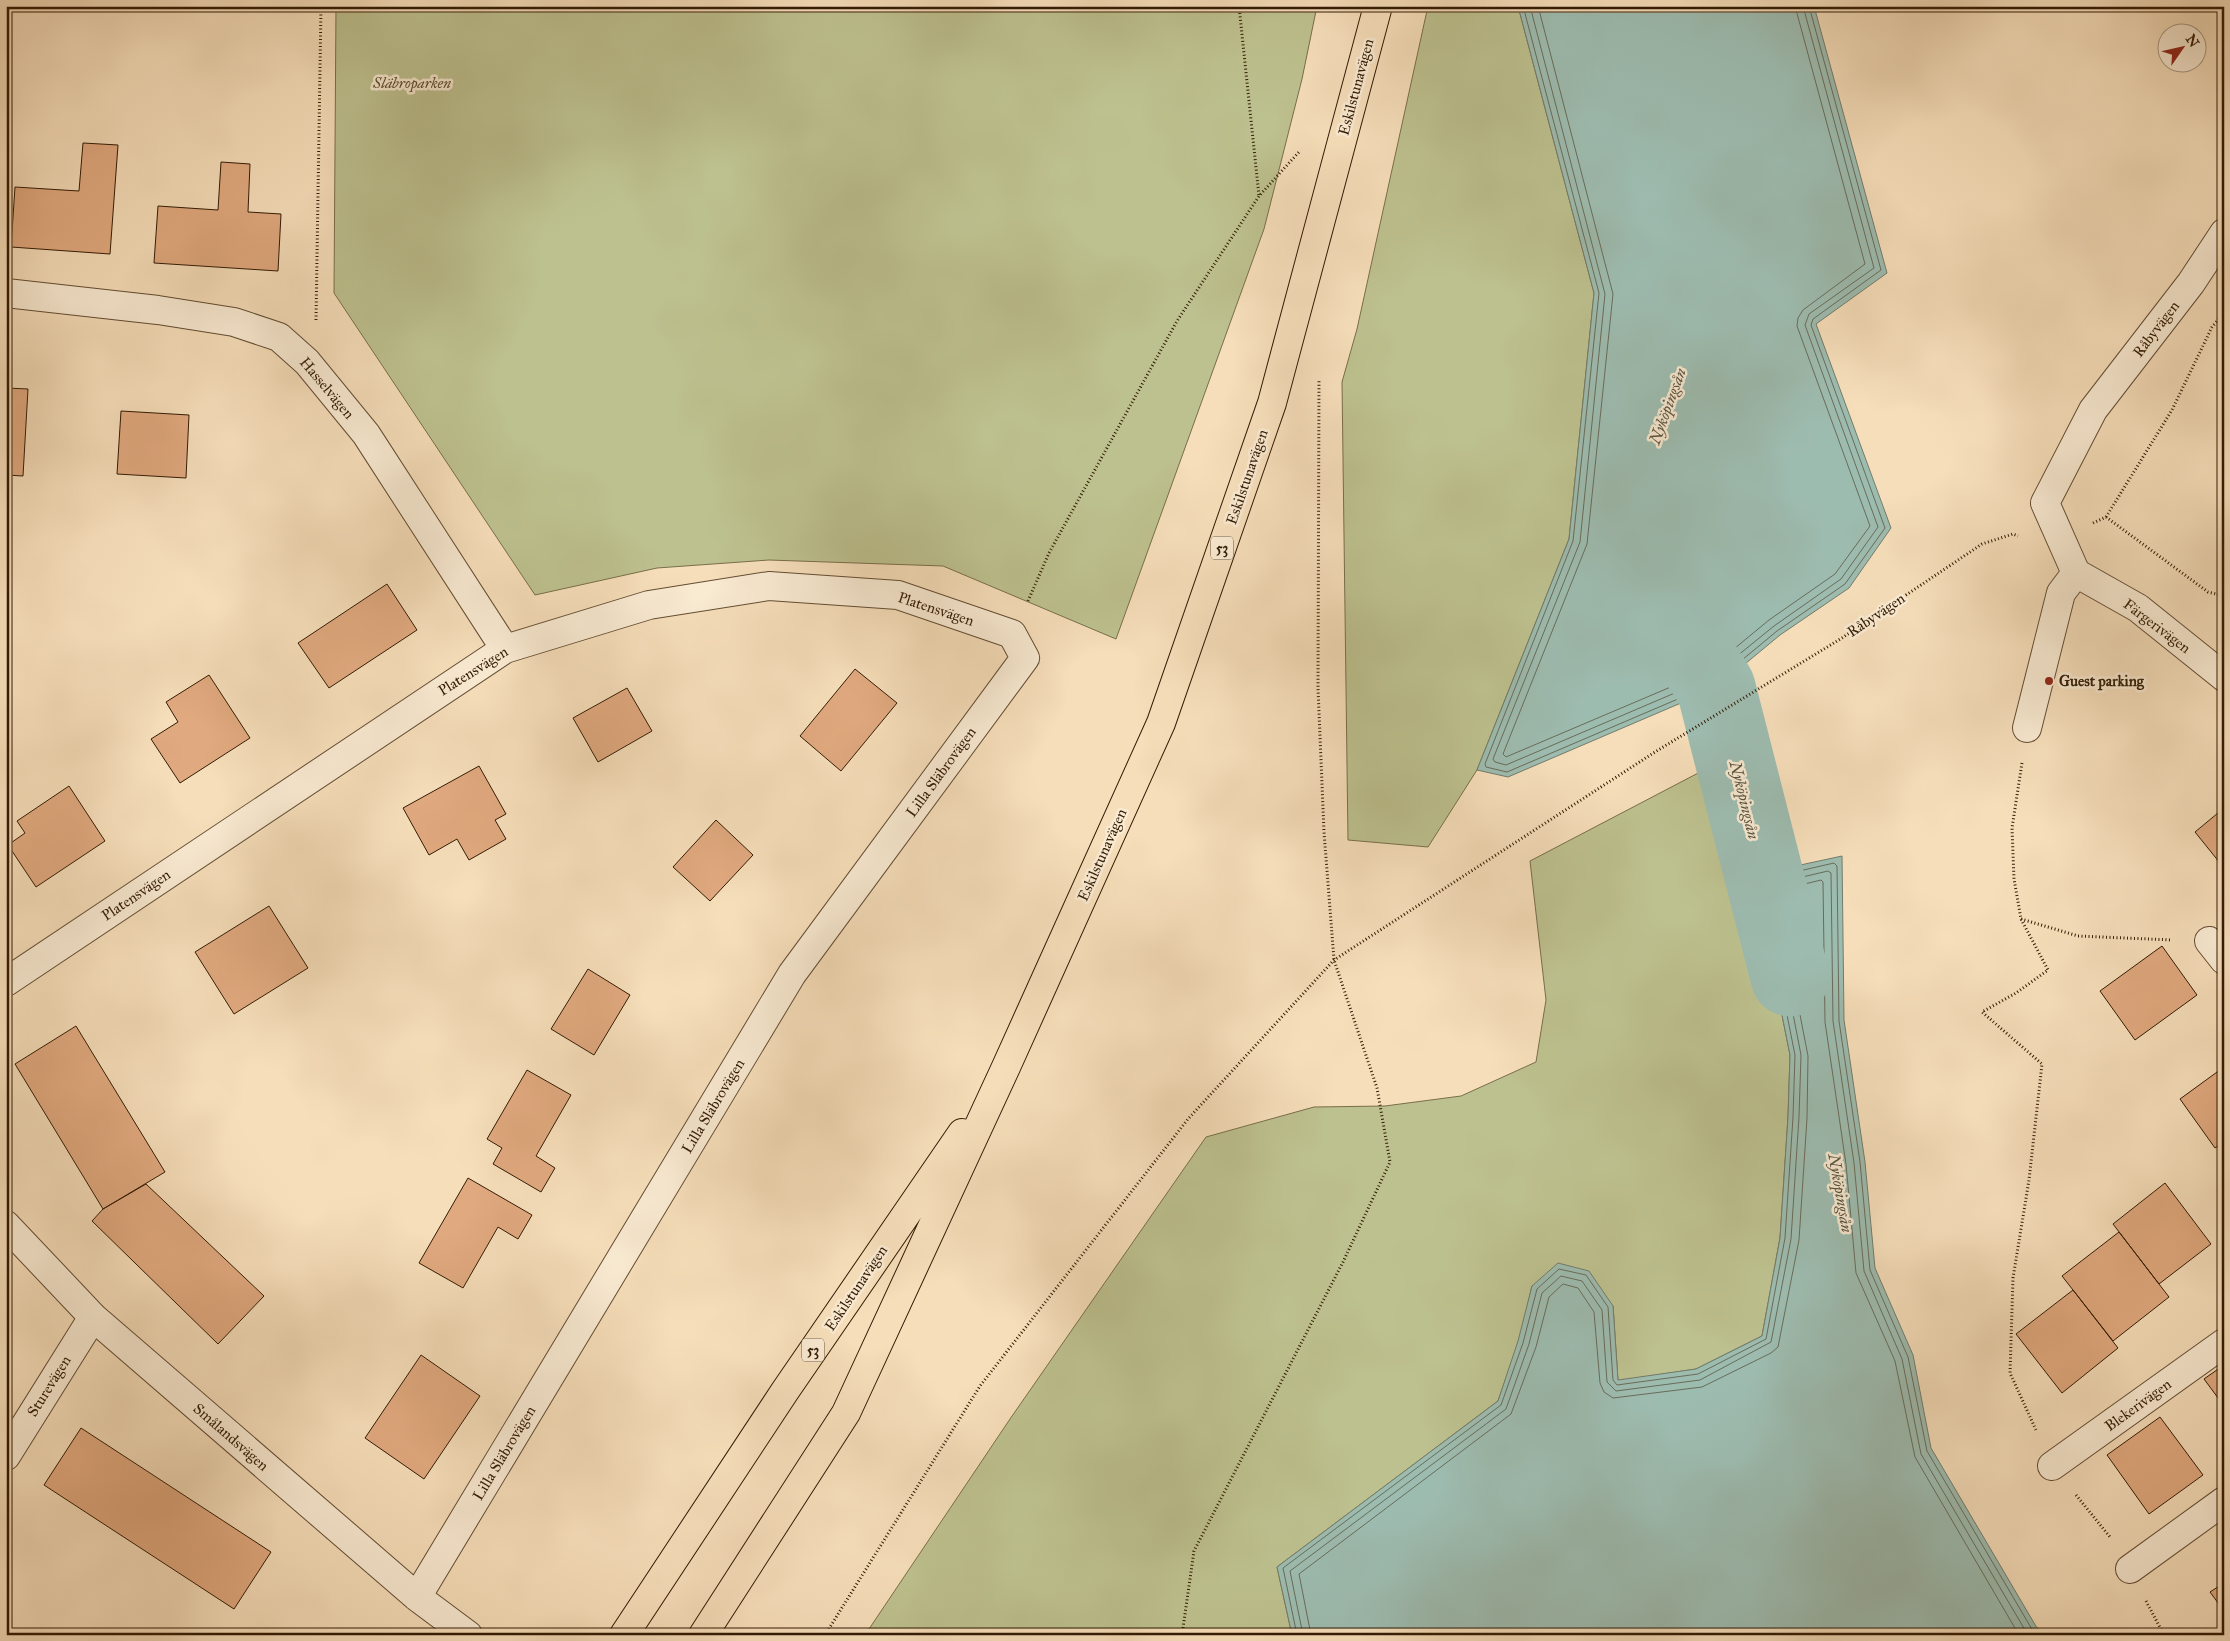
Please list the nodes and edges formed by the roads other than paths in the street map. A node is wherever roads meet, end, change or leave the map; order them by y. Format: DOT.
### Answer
graph roads {
  1 [pos="1378,6"];
  2 [pos="2224,233"];
  3 [pos="6,293"];
  4 [pos="2076,574"];
  5 [pos="1012,634"];
  6 [pos="505,649"];
  7 [pos="2224,677"];
  8 [pos="2027,728"];
  9 [pos="6,982"];
  10 [pos="1006,1068"];
  11 [pos="6,1224"];
  12 [pos="93,1317"];
  13 [pos="2224,1343"];
  14 [pos="6,1456"];
  15 [pos="2052,1466"];
  16 [pos="2224,1501"];
  17 [pos="2130,1569"];
  18 [pos="418,1597"];
  19 [pos="468,1635"];
  20 [pos="624,1635"];
  21 [pos="703,1635"];
  1 -- 10 [label="main road, Eskilstunavägen / 53"];
  2 -- 4 [label="street, Råbyvägen"];
  3 -- 6 [label="street, Hasselvägen"];
  4 -- 7 [label="street, Färgerivägen"];
  4 -- 8 [label="street"];
  5 -- 6 [label="street, Platensvägen"];
  5 -- 18 [label="street, Lilla Släbrovägen"];
  6 -- 9 [label="street, Platensvägen"];
  10 -- 20 [label="main road, Eskilstunavägen / 53"];
  10 -- 21 [label="main road, Eskilstunavägen / 53"];
  11 -- 12 [label="street, Smålandsvägen"];
  12 -- 14 [label="street, Sturevägen"];
  12 -- 18 [label="street, Smålandsvägen"];
  13 -- 15 [label="street, Blekerivägen"];
  16 -- 17 [label="street"];
  18 -- 19 [label="street, Smålandsvägen"];
}
